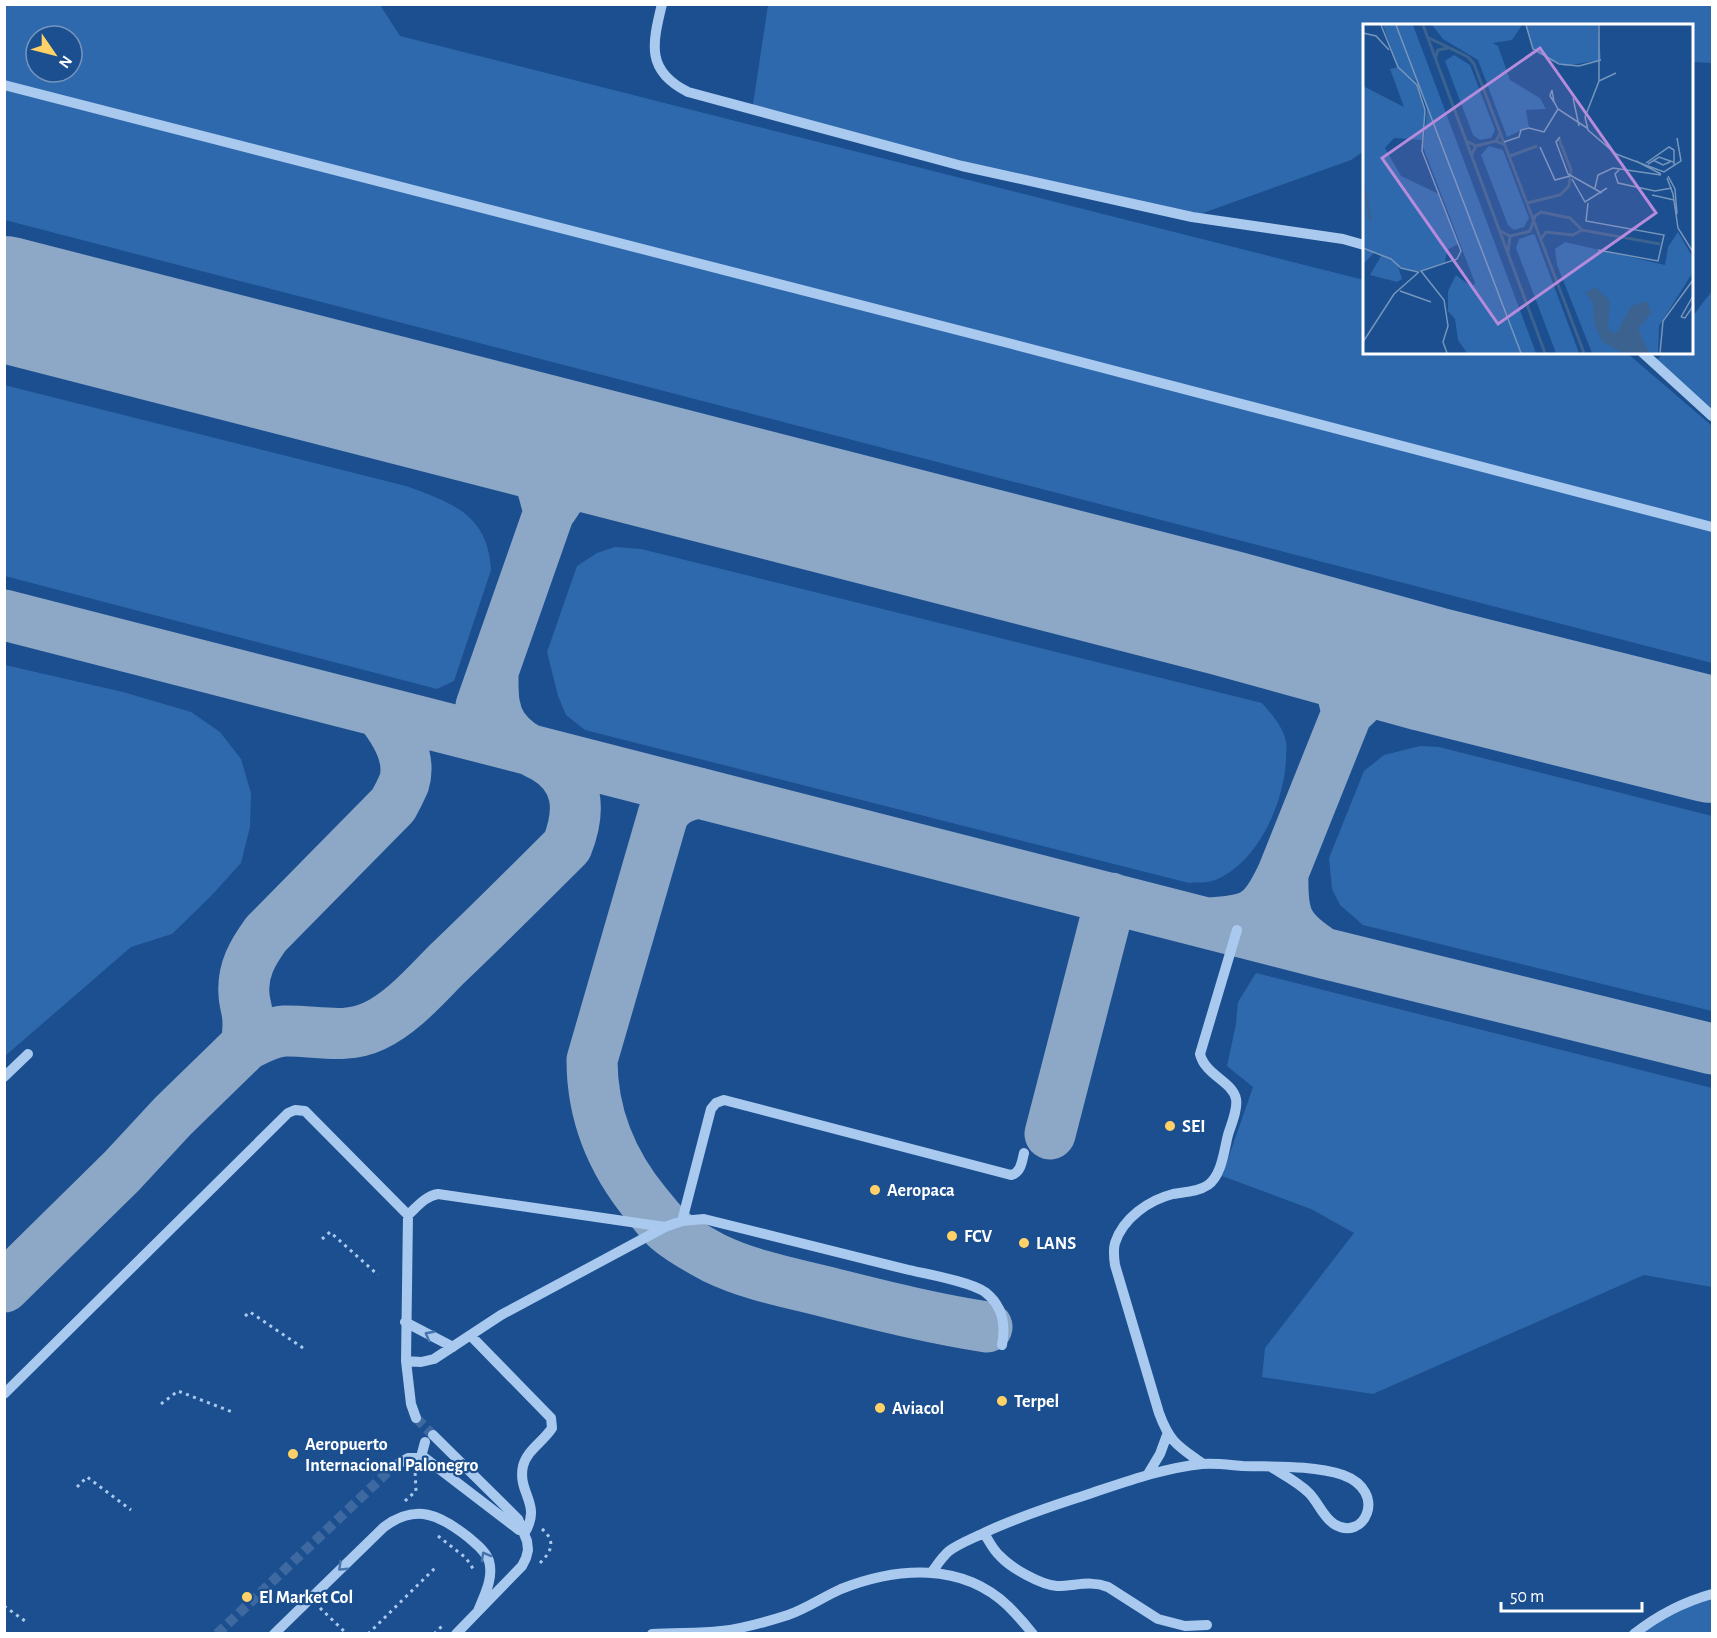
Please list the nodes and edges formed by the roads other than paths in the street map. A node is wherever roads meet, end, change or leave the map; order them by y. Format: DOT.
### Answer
graph roads {
  1 [pos="662,4"];
  2 [pos="4,85"];
  3 [pos="1363,244"];
  4 [pos="1644,354"];
  5 [pos="1713,416"];
  6 [pos="1713,527"];
  7 [pos="1237,930"];
  8 [pos="28,1054"];
  9 [pos="4,1077"];
  10 [pos="1024,1153"];
  11 [pos="408,1215"];
  12 [pos="682,1221"];
  13 [pos="665,1227"];
  14 [pos="405,1322"];
  15 [pos="471,1336"];
  16 [pos="1002,1346"];
  17 [pos="453,1347"];
  18 [pos="406,1361"];
  19 [pos="4,1394"];
  20 [pos="416,1418"];
  21 [pos="1167,1435"];
  22 [pos="421,1457"];
  23 [pos="1203,1464"];
  24 [pos="393,1467"];
  25 [pos="1271,1467"];
  26 [pos="1148,1474"];
  27 [pos="984,1533"];
  28 [pos="524,1534"];
  29 [pos="932,1572"];
  30 [pos="1713,1594"];
  31 [pos="478,1611"];
  32 [pos="1207,1624"];
  33 [pos="274,1634"];
  34 [pos="456,1634"];
  35 [pos="652,1634"];
  36 [pos="1033,1634"];
  37 [pos="1634,1634"];
  1 -- 3 [label="street"];
  2 -- 6 [label="street"];
  4 -- 5 [label="street"];
  7 -- 21 [label="street"];
  8 -- 9 [label="street"];
  10 -- 12 [label="street"];
  11 -- 13 [label="street"];
  11 -- 14 [label="street"];
  11 -- 19 [label="street"];
  12 -- 13 [label="street"];
  12 -- 16 [label="street"];
  13 -- 15 [label="street"];
  17 -- 14 [label="street, one-way"];
  14 -- 18 [label="street"];
  15 -- 17 [label="street"];
  15 -- 28 [label="street"];
  17 -- 18 [label="street"];
  18 -- 20 [label="street"];
  21 -- 23 [label="street"];
  21 -- 26 [label="street"];
  22 -- 24 [label="street"];
  22 -- 28 [label="street"];
  22 -- 28 [label="street"];
  23 -- 25 [label="street"];
  23 -- 26 [label="street"];
  25 -- 25 [label="street"];
  26 -- 27 [label="street"];
  27 -- 29 [label="street"];
  27 -- 32 [label="street"];
  28 -- 31 [label="street"];
  29 -- 35 [label="street"];
  29 -- 36 [label="street"];
  30 -- 37 [label="street"];
  31 -- 33 [label="street, one-way"];
  31 -- 34 [label="street"];
}
